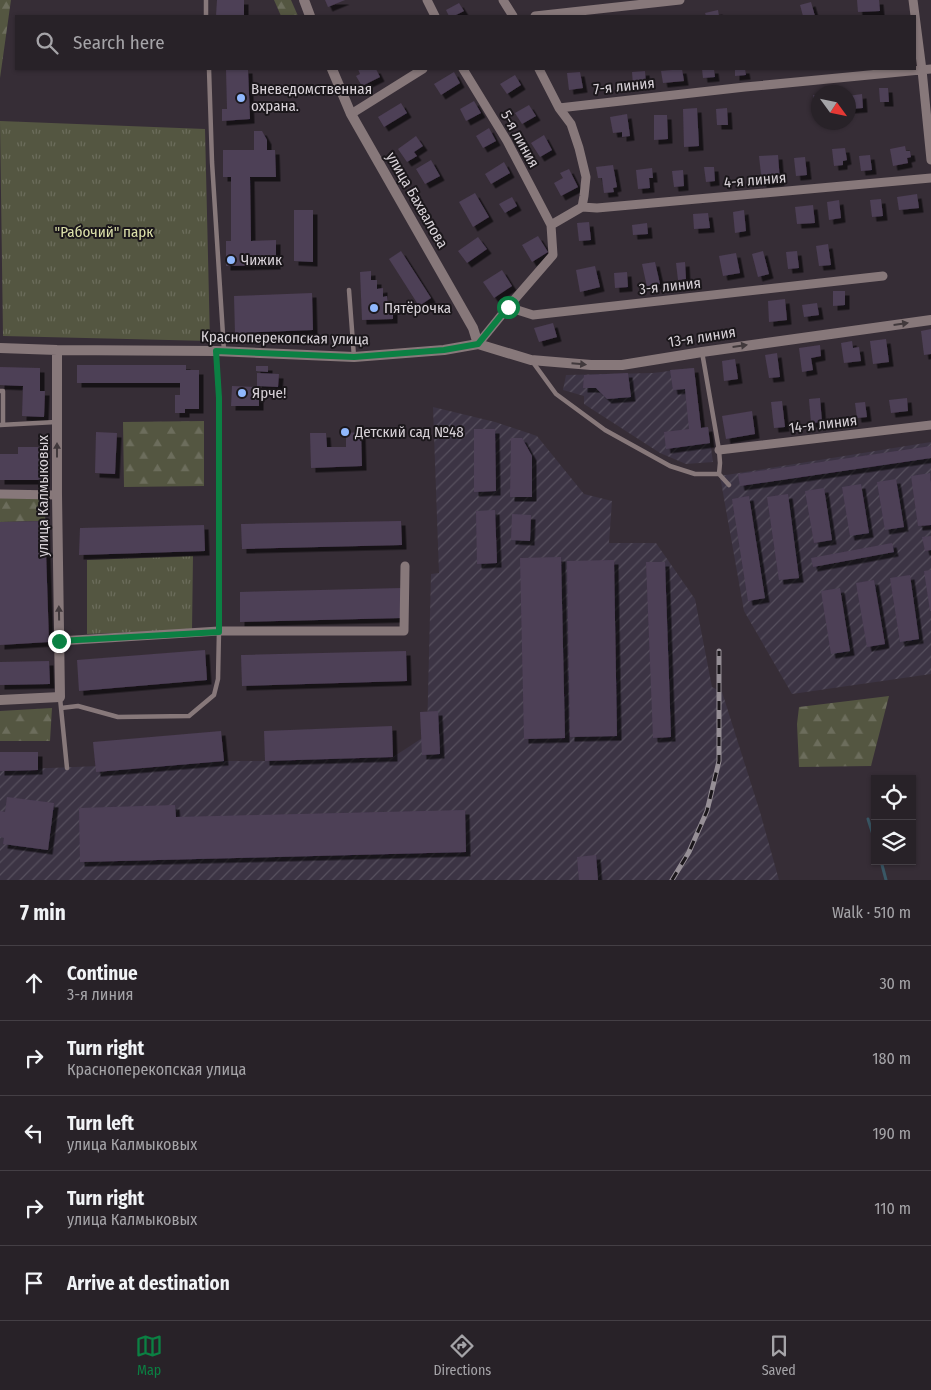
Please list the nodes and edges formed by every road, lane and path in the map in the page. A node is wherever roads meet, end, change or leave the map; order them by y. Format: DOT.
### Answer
graph roads {
  1 [pos="206,0"];
  2 [pos="304,0"];
  3 [pos="427,0"];
  4 [pos="503,0"];
  5 [pos="680,0"];
  6 [pos="914,0"];
  7 [pos="206,15"];
  8 [pos="310,15"];
  9 [pos="434,15"];
  10 [pos="512,15"];
  11 [pos="543,15"];
  12 [pos="927,69"];
  13 [pos="209,70"];
  14 [pos="332,70"];
  15 [pos="421,70"];
  16 [pos="464,70"];
  17 [pos="540,70"];
  18 [pos="559,108"];
  19 [pos="351,114"];
  20 [pos="931,160"];
  21 [pos="931,178"];
  22 [pos="582,208"];
  23 [pos="551,225"];
  24 [pos="883,276"];
  25 [pos="349,290"];
  26 [pos="508,307"];
  27 [pos="931,320"];
  28 [pos="478,344"];
  29 [pos="0,348"];
  30 [pos="57,350"];
  31 [pos="220,352"];
  32 [pos="702,352"];
  33 [pos="354,357"];
  34 [pos="531,360"];
  35 [pos="0,390"];
  36 [pos="57,422"];
  37 [pos="2,425"];
  38 [pos="931,425"];
  39 [pos="719,450"];
  40 [pos="719,474"];
  41 [pos="729,485"];
  42 [pos="0,494"];
  43 [pos="57,495"];
  44 [pos="405,566"];
  45 [pos="219,632"];
  46 [pos="59,641"];
  47 [pos="60,697"];
  48 [pos="0,700"];
  49 [pos="61,708"];
  50 [pos="68,768"];
  1 -- 7 [label="lane"];
  2 -- 8 [label="street"];
  3 -- 9 [label="street"];
  4 -- 10 [label="street"];
  5 -- 11 [label="street"];
  6 -- 12 [label="street"];
  12 -- 18 [label="street, 7-я линия"];
  12 -- 20 [label="street"];
  13 -- 31 [label="lane"];
  14 -- 19 [label="street, улица Бахвалова"];
  15 -- 19 [label="street"];
  16 -- 23 [label="street, 5-я линия"];
  17 -- 18 [label="street"];
  18 -- 22 [label="street"];
  19 -- 28 [label="street, улица Бахвалова"];
  21 -- 22 [label="street, 4-я линия"];
  22 -- 23 [label="street"];
  23 -- 26 [label="street"];
  24 -- 26 [label="street, 3-я линия"];
  25 -- 33 [label="lane"];
  26 -- 28 [label="street"];
  32 -- 27 [label="street, 13-я линия, one-way"];
  28 -- 33 [label="street, Красноперекопская улица"];
  28 -- 34 [label="street, 13-я линия"];
  29 -- 30 [label="street, Красноперекопская улица"];
  30 -- 31 [label="street, Красноперекопская улица"];
  30 -- 36 [label="street, улица Калмыковых"];
  31 -- 33 [label="street, Красноперекопская улица"];
  31 -- 45 [label="lane"];
  34 -- 32 [label="street, 13-я линия, one-way"];
  32 -- 39 [label="lane"];
  34 -- 40 [label="lane"];
  35 -- 37 [label="lane"];
  36 -- 37 [label="lane"];
  43 -- 36 [label="street, улица Калмыковых, one-way"];
  38 -- 39 [label="street, 14-я линия"];
  39 -- 40 [label="lane"];
  40 -- 41 [label="lane"];
  42 -- 43 [label="street"];
  46 -- 43 [label="street, улица Калмыковых, one-way"];
  44 -- 45 [label="street"];
  45 -- 46 [label="street"];
  45 -- 49 [label="lane"];
  46 -- 47 [label="street, улица Калмыковых"];
  47 -- 48 [label="street"];
  47 -- 49 [label="lane"];
  49 -- 50 [label="lane"];
}
